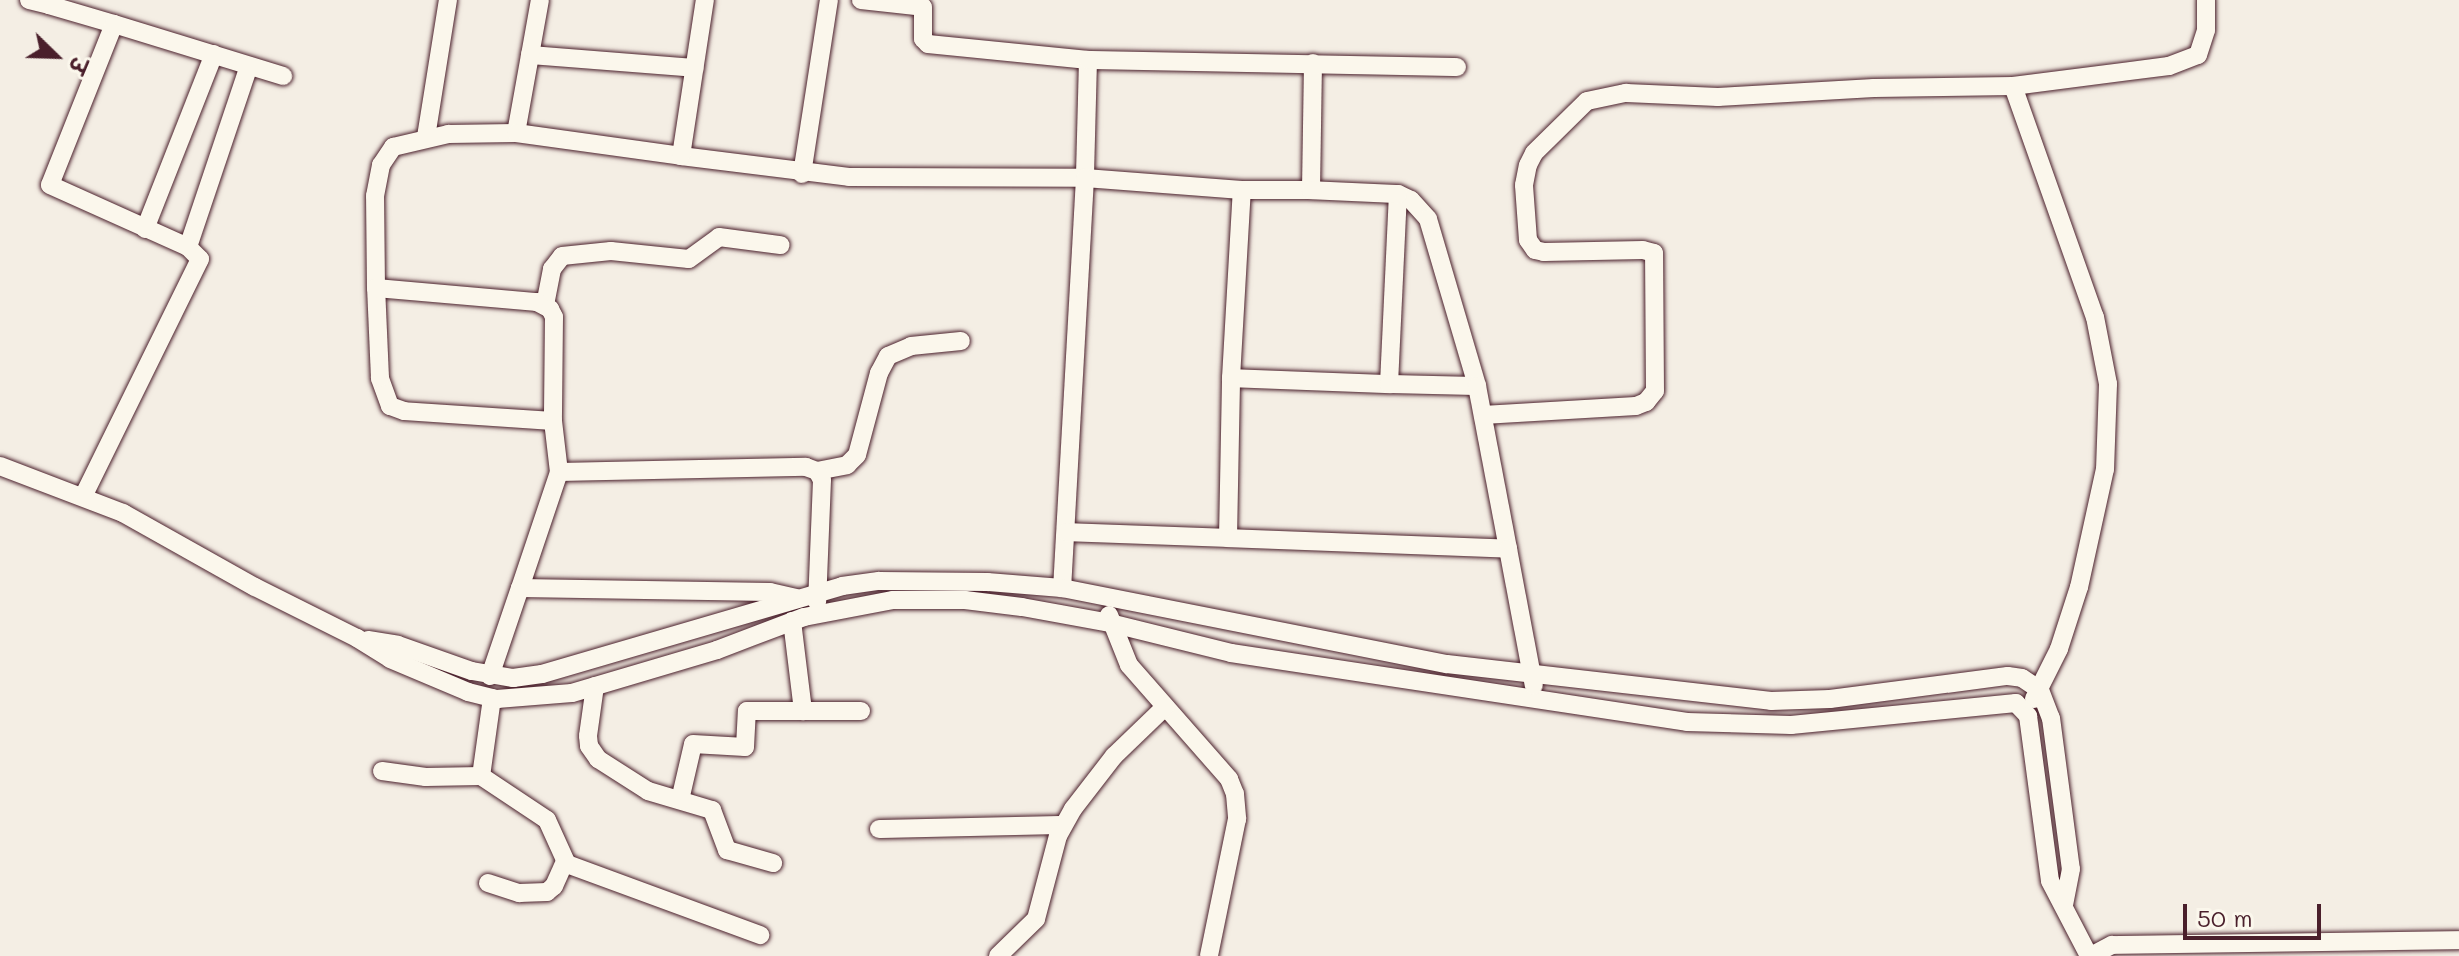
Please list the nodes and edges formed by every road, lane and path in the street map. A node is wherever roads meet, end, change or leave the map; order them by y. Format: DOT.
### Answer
graph roads {
  1 [pos="29,0"];
  2 [pos="448,0"];
  3 [pos="540,0"];
  4 [pos="705,0"];
  5 [pos="829,0"];
  6 [pos="861,0"];
  7 [pos="2206,0"];
  8 [pos="50,3"];
  9 [pos="923,3"];
  10 [pos="114,24"];
  11 [pos="214,54"];
  12 [pos="530,55"];
  13 [pos="1088,60"];
  14 [pos="1313,63"];
  15 [pos="249,66"];
  16 [pos="1457,67"];
  17 [pos="694,68"];
  18 [pos="283,76"];
  19 [pos="2013,86"];
  20 [pos="516,133"];
  21 [pos="426,137"];
  22 [pos="681,156"];
  23 [pos="802,174"];
  24 [pos="1085,178"];
  25 [pos="1242,190"];
  26 [pos="1311,190"];
  27 [pos="1398,194"];
  28 [pos="145,229"];
  29 [pos="780,245"];
  30 [pos="188,247"];
  31 [pos="376,288"];
  32 [pos="545,305"];
  33 [pos="961,341"];
  34 [pos="1231,378"];
  35 [pos="1389,384"];
  36 [pos="1477,386"];
  37 [pos="1497,414"];
  38 [pos="553,421"];
  39 [pos="0,466"];
  40 [pos="817,471"];
  41 [pos="559,472"];
  42 [pos="83,497"];
  43 [pos="1066,532"];
  44 [pos="1228,538"];
  45 [pos="1508,549"];
  46 [pos="520,588"];
  47 [pos="1062,588"];
  48 [pos="807,595"];
  49 [pos="1106,597"];
  50 [pos="820,613"];
  51 [pos="792,621"];
  52 [pos="1110,623"];
  53 [pos="1285,632"];
  54 [pos="357,638"];
  55 [pos="1283,662"];
  56 [pos="490,676"];
  57 [pos="1532,676"];
  58 [pos="595,686"];
  59 [pos="2040,690"];
  60 [pos="492,698"];
  61 [pos="1537,701"];
  62 [pos="1165,707"];
  63 [pos="2025,710"];
  64 [pos="803,711"];
  65 [pos="861,711"];
  66 [pos="382,771"];
  67 [pos="481,776"];
  68 [pos="680,800"];
  69 [pos="1062,825"];
  70 [pos="879,829"];
  71 [pos="565,861"];
  72 [pos="773,863"];
  73 [pos="488,883"];
  74 [pos="2064,905"];
  75 [pos="760,935"];
  76 [pos="2459,940"];
  77 [pos="2401,948"];
  78 [pos="2365,949"];
  79 [pos="998,956"];
  80 [pos="1209,956"];
  81 [pos="2090,956"];
  1 -- 8 [label="street"];
  2 -- 21 [label="street"];
  3 -- 12 [label="street"];
  4 -- 17 [label="street"];
  5 -- 23 [label="street"];
  6 -- 9 [label="street"];
  7 -- 19 [label="street"];
  8 -- 10 [label="street"];
  9 -- 13 [label="street"];
  10 -- 11 [label="street"];
  10 -- 28 [label="street"];
  11 -- 15 [label="street"];
  11 -- 28 [label="street"];
  12 -- 17 [label="street"];
  12 -- 20 [label="street"];
  13 -- 14 [label="street"];
  13 -- 24 [label="street"];
  14 -- 16 [label="street"];
  14 -- 26 [label="street"];
  15 -- 18 [label="street"];
  15 -- 30 [label="street"];
  17 -- 22 [label="street"];
  19 -- 37 [label="street"];
  19 -- 59 [label="street"];
  20 -- 21 [label="street"];
  20 -- 22 [label="street"];
  21 -- 31 [label="street"];
  22 -- 23 [label="street"];
  23 -- 24 [label="street"];
  24 -- 25 [label="street"];
  24 -- 43 [label="street"];
  25 -- 26 [label="street"];
  25 -- 34 [label="street"];
  26 -- 27 [label="street"];
  27 -- 35 [label="street"];
  27 -- 36 [label="street"];
  28 -- 30 [label="street"];
  29 -- 32 [label="street"];
  30 -- 42 [label="street"];
  31 -- 32 [label="street"];
  31 -- 38 [label="street"];
  32 -- 38 [label="street"];
  33 -- 40 [label="street"];
  34 -- 35 [label="street"];
  34 -- 44 [label="street"];
  35 -- 36 [label="street"];
  36 -- 37 [label="street"];
  37 -- 45 [label="street"];
  38 -- 41 [label="street"];
  39 -- 42 [label="street"];
  40 -- 41 [label="street"];
  40 -- 48 [label="street"];
  41 -- 46 [label="street"];
  42 -- 54 [label="street"];
  43 -- 44 [label="street"];
  43 -- 47 [label="street"];
  44 -- 45 [label="street"];
  45 -- 57 [label="street"];
  46 -- 48 [label="street"];
  46 -- 56 [label="street"];
  47 -- 48 [label="street"];
  47 -- 49 [label="street"];
  48 -- 50 [label="street"];
  48 -- 56 [label="street"];
  49 -- 52 [label="street"];
  49 -- 53 [label="street"];
  50 -- 51 [label="street"];
  50 -- 52 [label="street"];
  51 -- 58 [label="street"];
  51 -- 64 [label="street"];
  52 -- 55 [label="street"];
  52 -- 62 [label="street"];
  53 -- 55 [label="street"];
  53 -- 57 [label="street"];
  54 -- 56 [label="street"];
  54 -- 60 [label="street"];
  55 -- 61 [label="street"];
  57 -- 59 [label="street"];
  57 -- 61 [label="street"];
  58 -- 60 [label="street"];
  58 -- 68 [label="street"];
  59 -- 63 [label="street"];
  59 -- 74 [label="street"];
  60 -- 67 [label="street"];
  61 -- 63 [label="street"];
  62 -- 69 [label="street"];
  62 -- 80 [label="street"];
  63 -- 74 [label="street"];
  64 -- 65 [label="street"];
  64 -- 68 [label="street"];
  66 -- 67 [label="street"];
  67 -- 71 [label="street"];
  68 -- 72 [label="street"];
  69 -- 70 [label="street"];
  69 -- 79 [label="street"];
  71 -- 73 [label="street"];
  71 -- 75 [label="street"];
  74 -- 81 [label="street"];
  76 -- 77 [label="street"];
  77 -- 78 [label="street"];
  78 -- 81 [label="street"];
}
